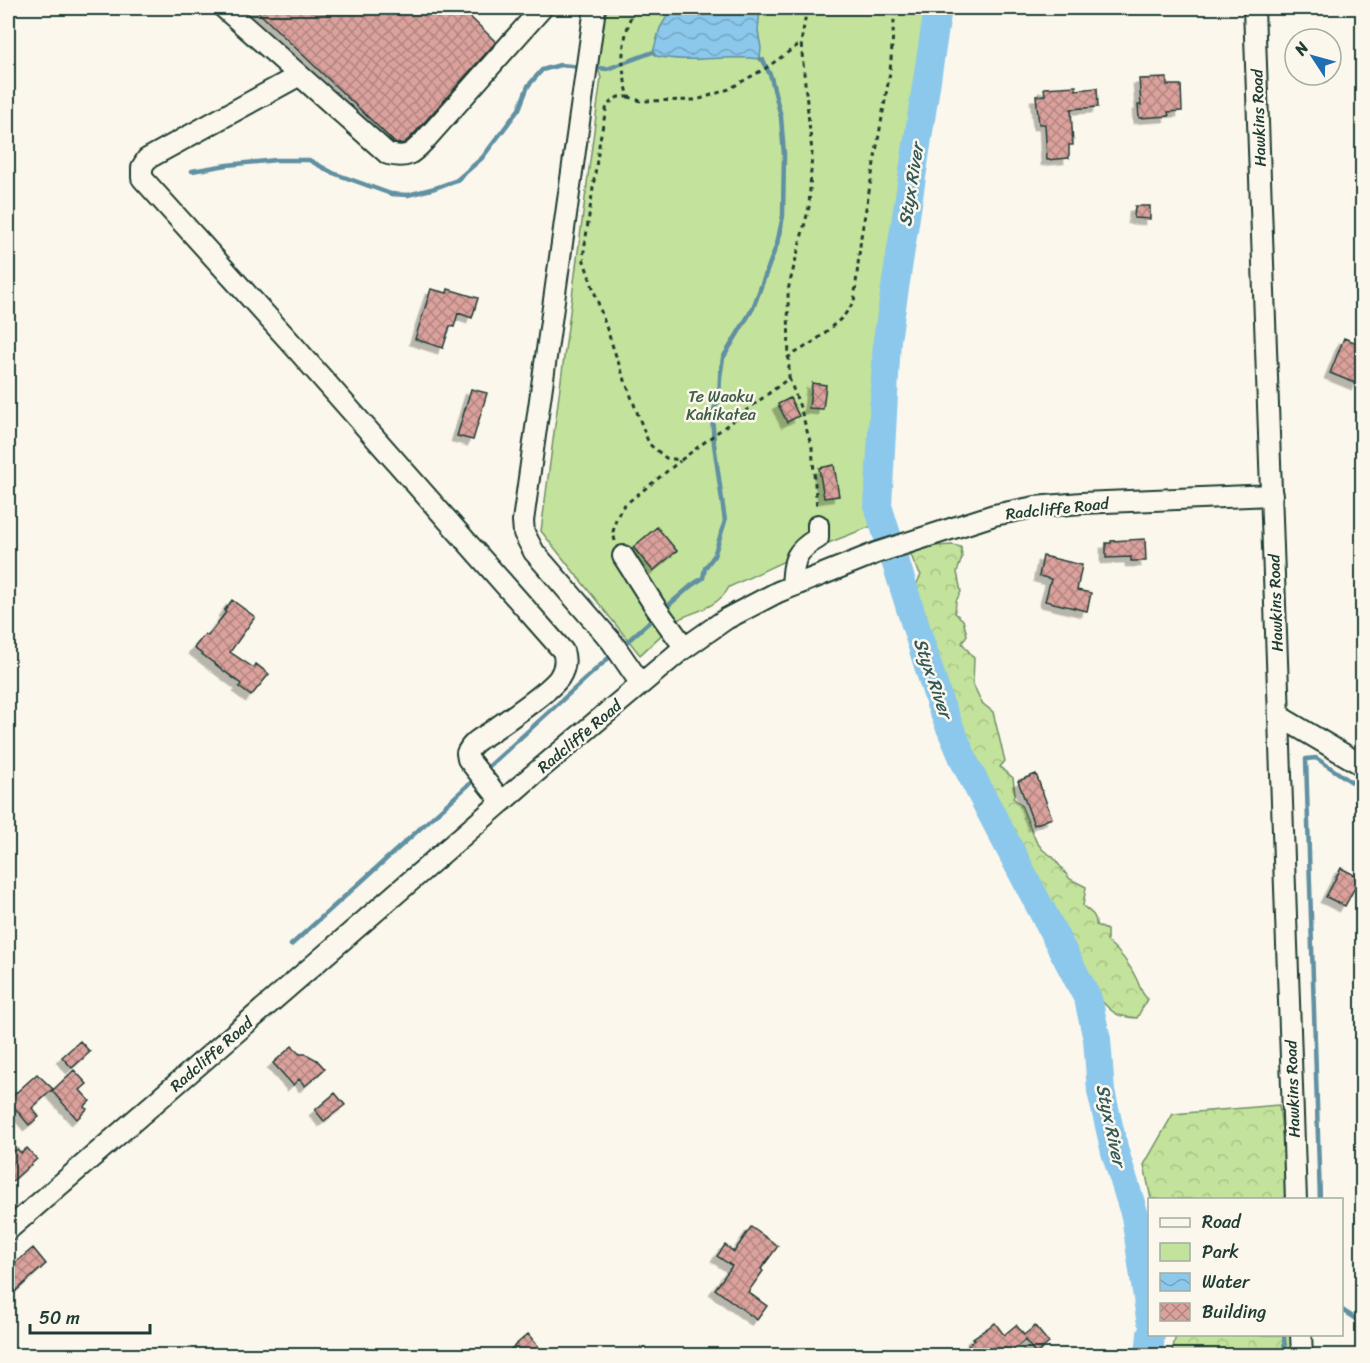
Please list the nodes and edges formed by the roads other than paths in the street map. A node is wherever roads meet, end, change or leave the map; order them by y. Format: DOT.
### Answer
graph roads {
  1 [pos="224,8"];
  2 [pos="542,8"];
  3 [pos="595,8"];
  4 [pos="1254,8"];
  5 [pos="298,76"];
  6 [pos="1272,495"];
  7 [pos="818,525"];
  8 [pos="623,556"];
  9 [pos="792,586"];
  10 [pos="685,648"];
  11 [pos="641,684"];
  12 [pos="1279,716"];
  13 [pos="1362,765"];
  14 [pos="502,802"];
  15 [pos="1296,1198"];
  16 [pos="8,1230"];
  17 [pos="1301,1336"];
  18 [pos="1302,1356"];
  1 -- 5 [label="street"];
  2 -- 5 [label="street"];
  3 -- 11 [label="street"];
  4 -- 6 [label="street, Hawkins Road"];
  5 -- 14 [label="street"];
  6 -- 9 [label="street, Radcliffe Road"];
  6 -- 12 [label="street, Hawkins Road"];
  7 -- 9 [label="street"];
  8 -- 10 [label="street"];
  9 -- 10 [label="street, Radcliffe Road"];
  10 -- 11 [label="street, Radcliffe Road"];
  11 -- 14 [label="street, Radcliffe Road"];
  12 -- 13 [label="street"];
  12 -- 15 [label="street, Hawkins Road"];
  14 -- 16 [label="street, Radcliffe Road"];
  17 -- 18 [label="street"];
}
